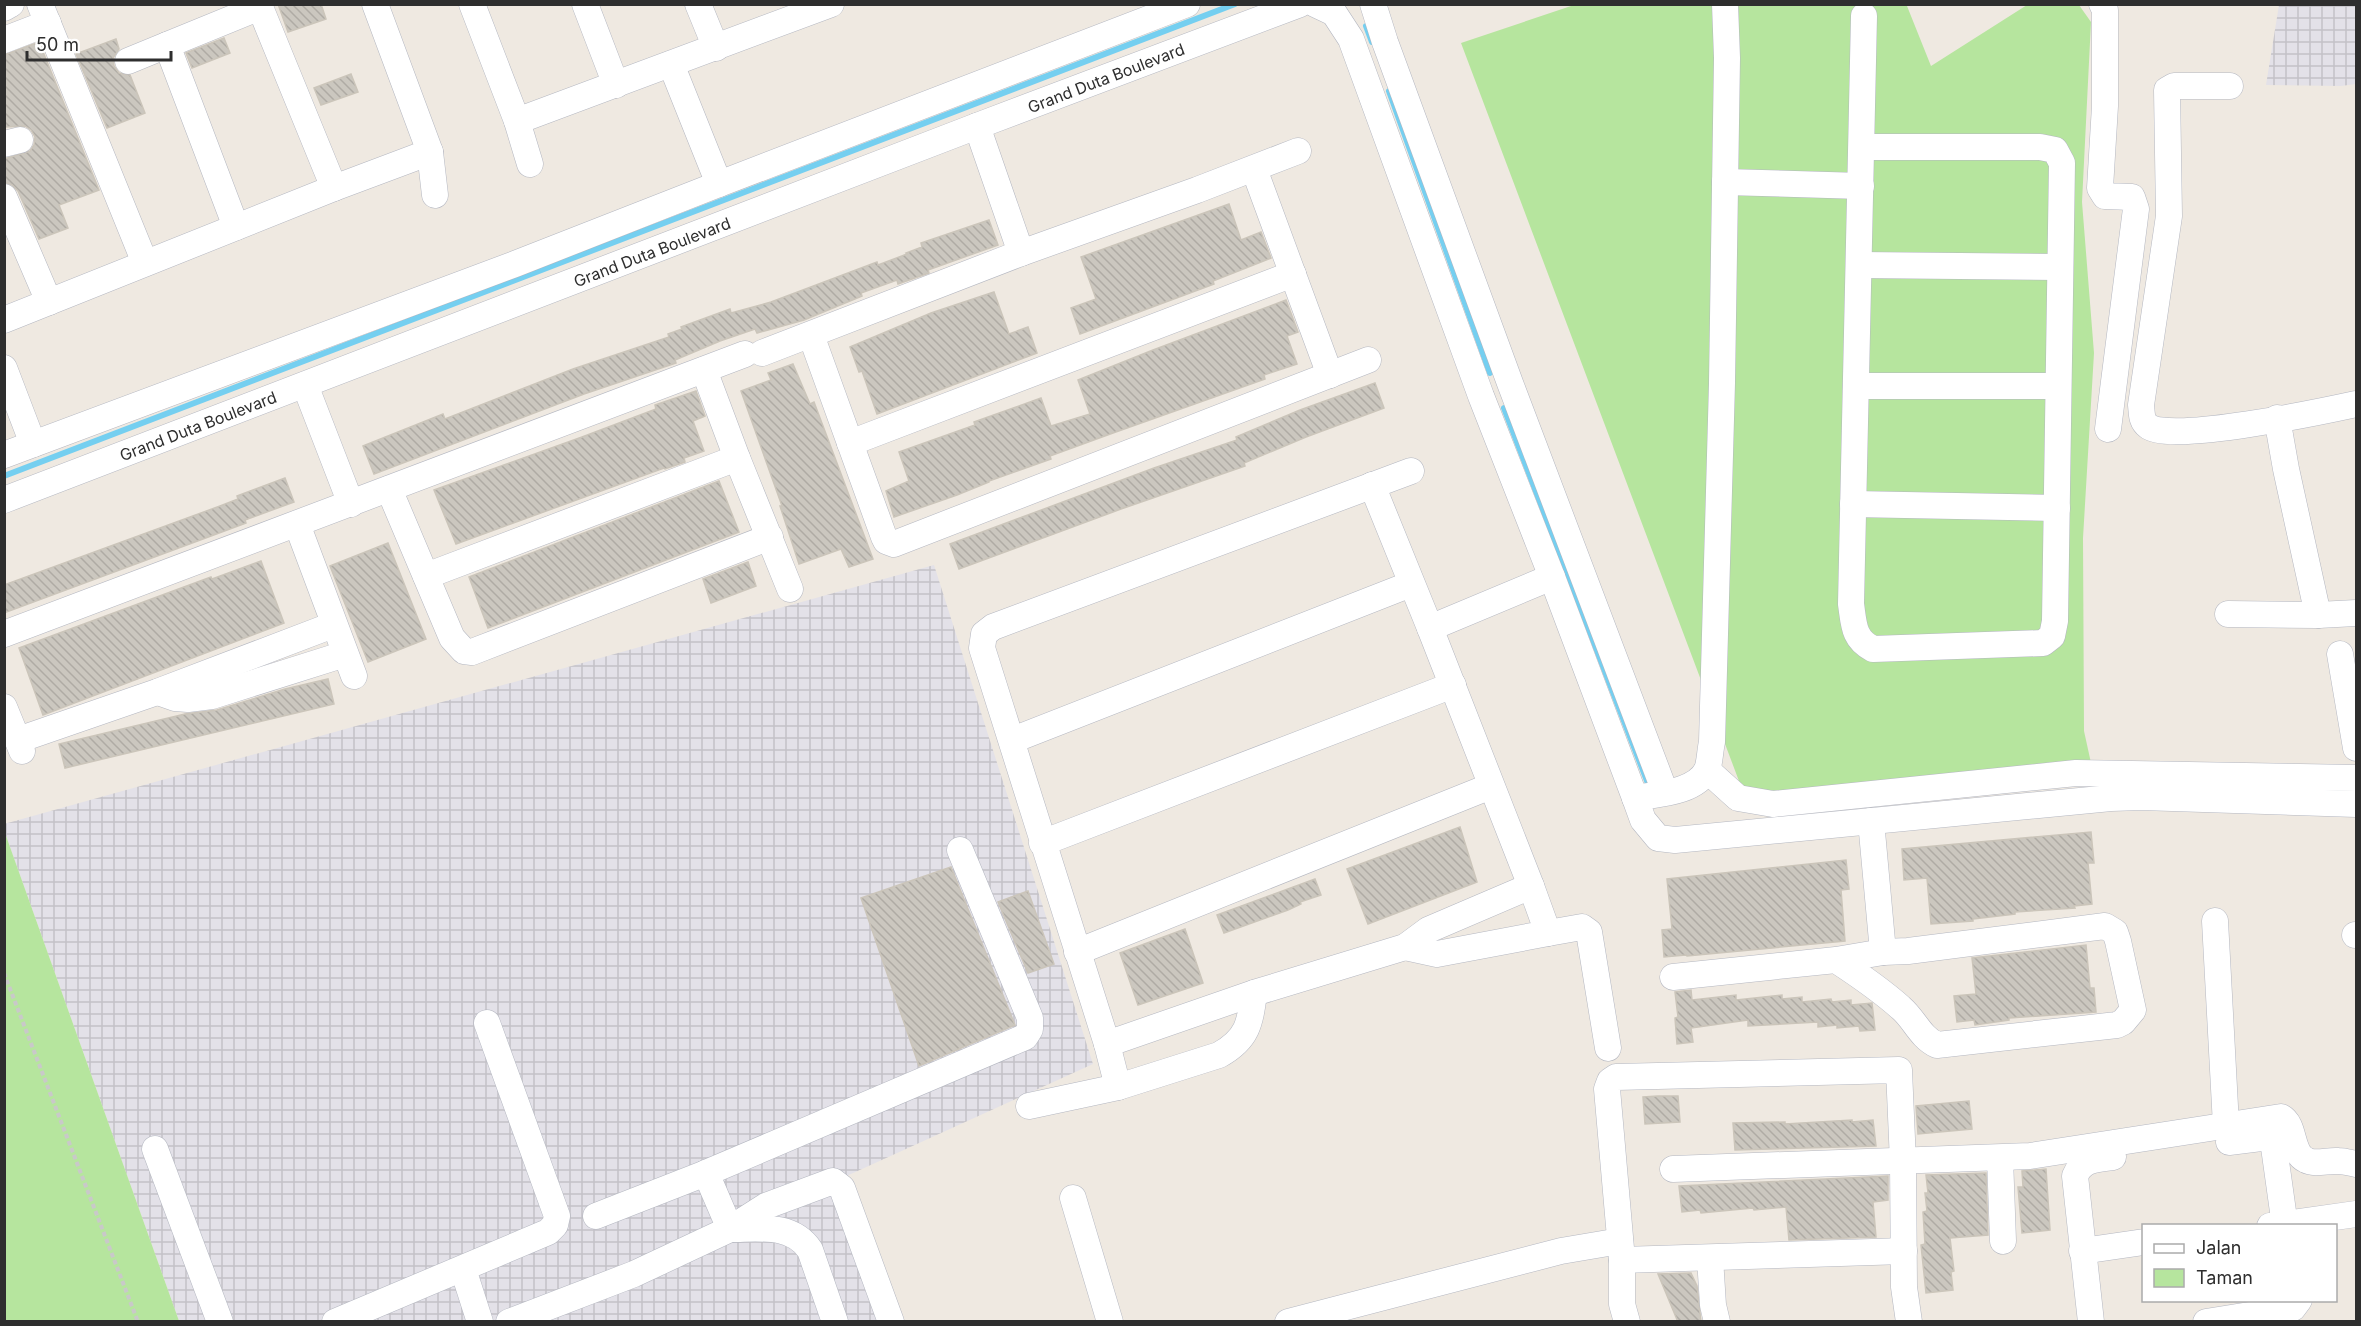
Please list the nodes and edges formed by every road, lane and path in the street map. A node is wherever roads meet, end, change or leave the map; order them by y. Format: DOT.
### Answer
graph roads {
  1 [pos="11,4"];
  2 [pos="375,4"];
  3 [pos="472,4"];
  4 [pos="585,4"];
  5 [pos="698,4"];
  6 [pos="1187,4"];
  7 [pos="1300,4"];
  8 [pos="1373,4"];
  9 [pos="1725,4"];
  10 [pos="2102,4"];
  11 [pos="263,6"];
  12 [pos="820,6"];
  13 [pos="4,8"];
  14 [pos="1324,9"];
  15 [pos="44,14"];
  16 [pos="1864,16"];
  17 [pos="4,40"];
  18 [pos="167,45"];
  19 [pos="716,48"];
  20 [pos="128,61"];
  21 [pos="671,64"];
  22 [pos="616,84"];
  23 [pos="2230,86"];
  24 [pos="517,121"];
  25 [pos="977,126"];
  26 [pos="1862,147"];
  27 [pos="430,152"];
  28 [pos="1298,152"];
  29 [pos="531,164"];
  30 [pos="1254,169"];
  31 [pos="1725,182"];
  32 [pos="719,184"];
  33 [pos="1861,186"];
  34 [pos="334,188"];
  35 [pos="435,195"];
  36 [pos="4,197"];
  37 [pos="2132,197"];
  38 [pos="2167,199"];
  39 [pos="236,227"];
  40 [pos="1021,253"];
  41 [pos="145,263"];
  42 [pos="1859,265"];
  43 [pos="2060,267"];
  44 [pos="1293,274"];
  45 [pos="522,281"];
  46 [pos="49,302"];
  47 [pos="4,320"];
  48 [pos="811,335"];
  49 [pos="1368,360"];
  50 [pos="4,368"];
  51 [pos="704,370"];
  52 [pos="1330,375"];
  53 [pos="1856,386"];
  54 [pos="2058,386"];
  55 [pos="297,388"];
  56 [pos="1495,389"];
  57 [pos="2356,405"];
  58 [pos="2277,418"];
  59 [pos="2108,429"];
  60 [pos="850,443"];
  61 [pos="33,444"];
  62 [pos="4,455"];
  63 [pos="737,459"];
  64 [pos="1411,471"];
  65 [pos="1372,485"];
  66 [pos="389,489"];
  67 [pos="4,500"];
  68 [pos="1853,504"];
  69 [pos="343,508"];
  70 [pos="2056,508"];
  71 [pos="297,524"];
  72 [pos="770,537"];
  73 [pos="426,576"];
  74 [pos="1552,577"];
  75 [pos="1411,584"];
  76 [pos="790,590"];
  77 [pos="2356,613"];
  78 [pos="2228,614"];
  79 [pos="2319,615"];
  80 [pos="333,625"];
  81 [pos="1430,628"];
  82 [pos="4,634"];
  83 [pos="2340,654"];
  84 [pos="1453,685"];
  85 [pos="157,692"];
  86 [pos="4,707"];
  87 [pos="1013,741"];
  88 [pos="2356,748"];
  89 [pos="1707,770"];
  90 [pos="2356,778"];
  91 [pos="1491,786"];
  92 [pos="2111,786"];
  93 [pos="1665,792"];
  94 [pos="1635,798"];
  95 [pos="2356,804"];
  96 [pos="1871,820"];
  97 [pos="1042,843"];
  98 [pos="960,850"];
  99 [pos="1531,886"];
  100 [pos="2215,921"];
  101 [pos="1548,933"];
  102 [pos="1405,947"];
  103 [pos="1077,951"];
  104 [pos="1883,952"];
  105 [pos="1836,960"];
  106 [pos="4,973"];
  107 [pos="1673,977"];
  108 [pos="1254,993"];
  109 [pos="487,1023"];
  110 [pos="1107,1044"];
  111 [pos="1608,1048"];
  112 [pos="1118,1087"];
  113 [pos="1029,1106"];
  114 [pos="2226,1125"];
  115 [pos="155,1149"];
  116 [pos="2000,1158"];
  117 [pos="2351,1160"];
  118 [pos="1904,1162"];
  119 [pos="1673,1168"];
  120 [pos="706,1173"];
  121 [pos="1072,1198"];
  122 [pos="2356,1214"];
  123 [pos="596,1216"];
  124 [pos="2280,1224"];
  125 [pos="2287,1224"];
  126 [pos="730,1229"];
  127 [pos="2003,1240"];
  128 [pos="2142,1242"];
  129 [pos="1621,1251"];
  130 [pos="1904,1251"];
  131 [pos="2082,1251"];
  132 [pos="1710,1258"];
  133 [pos="463,1269"];
  134 [pos="2298,1302"];
  135 [pos="1366,1312"];
  136 [pos="138,1322"];
  137 [pos="220,1322"];
  138 [pos="335,1322"];
  139 [pos="480,1322"];
  140 [pos="509,1322"];
  141 [pos="835,1322"];
  142 [pos="891,1322"];
  143 [pos="1110,1322"];
  144 [pos="1288,1322"];
  145 [pos="1627,1322"];
  146 [pos="1718,1322"];
  147 [pos="1909,1322"];
  148 [pos="2091,1322"];
  149 [pos="2206,1322"];
  1 -- 13 [label="street"];
  2 -- 27 [label="street"];
  3 -- 24 [label="street"];
  4 -- 22 [label="street"];
  5 -- 19 [label="street"];
  6 -- 32 [label="street, Grand Duta Boulevard"];
  7 -- 25 [label="street, Grand Duta Boulevard"];
  8 -- 56 [label="street"];
  9 -- 31 [label="street"];
  10 -- 37 [label="street"];
  11 -- 18 [label="street"];
  11 -- 34 [label="street"];
  12 -- 19 [label="street"];
  14 -- 56 [label="street"];
  15 -- 17 [label="street"];
  15 -- 41 [label="street"];
  16 -- 26 [label="street"];
  18 -- 20 [label="street"];
  18 -- 39 [label="street"];
  19 -- 21 [label="street"];
  21 -- 22 [label="street"];
  21 -- 32 [label="street"];
  22 -- 24 [label="street"];
  23 -- 38 [label="street"];
  24 -- 29 [label="street"];
  25 -- 40 [label="street"];
  25 -- 45 [label="street, Grand Duta Boulevard"];
  26 -- 33 [label="street"];
  26 -- 43 [label="street"];
  27 -- 34 [label="street"];
  27 -- 35 [label="street"];
  28 -- 30 [label="street"];
  30 -- 40 [label="street"];
  30 -- 44 [label="street"];
  31 -- 33 [label="street"];
  31 -- 89 [label="street"];
  32 -- 45 [label="street, Grand Duta Boulevard"];
  33 -- 42 [label="street"];
  34 -- 39 [label="street"];
  36 -- 46 [label="street"];
  37 -- 38 [label="street"];
  37 -- 59 [label="street"];
  38 -- 58 [label="street"];
  39 -- 41 [label="street"];
  40 -- 48 [label="street"];
  41 -- 46 [label="street"];
  42 -- 43 [label="street"];
  42 -- 53 [label="street"];
  43 -- 54 [label="street"];
  44 -- 52 [label="street"];
  44 -- 60 [label="street"];
  45 -- 55 [label="street, Grand Duta Boulevard"];
  45 -- 61 [label="street, Grand Duta Boulevard"];
  46 -- 47 [label="street"];
  48 -- 51 [label="street"];
  48 -- 60 [label="street"];
  49 -- 52 [label="street"];
  50 -- 61 [label="street"];
  51 -- 63 [label="street"];
  51 -- 66 [label="street"];
  52 -- 60 [label="street"];
  53 -- 54 [label="street"];
  53 -- 68 [label="street"];
  54 -- 70 [label="street"];
  55 -- 67 [label="street, Grand Duta Boulevard"];
  55 -- 69 [label="street"];
  56 -- 74 [label="street"];
  56 -- 93 [label="street"];
  57 -- 58 [label="street"];
  58 -- 79 [label="street"];
  61 -- 62 [label="street, Grand Duta Boulevard"];
  63 -- 72 [label="street"];
  63 -- 73 [label="street"];
  64 -- 65 [label="street"];
  65 -- 75 [label="street"];
  65 -- 87 [label="street"];
  66 -- 69 [label="street"];
  66 -- 73 [label="street"];
  68 -- 70 [label="street"];
  68 -- 70 [label="street"];
  69 -- 71 [label="street"];
  71 -- 80 [label="street"];
  71 -- 82 [label="street"];
  72 -- 73 [label="street"];
  72 -- 76 [label="street"];
  74 -- 81 [label="street"];
  74 -- 94 [label="street"];
  75 -- 81 [label="street"];
  75 -- 87 [label="street"];
  77 -- 79 [label="street"];
  78 -- 79 [label="street"];
  80 -- 85 [label="street"];
  80 -- 85 [label="street"];
  81 -- 84 [label="street"];
  83 -- 88 [label="street"];
  84 -- 91 [label="street"];
  84 -- 97 [label="street"];
  85 -- 86 [label="street"];
  87 -- 97 [label="street"];
  89 -- 92 [label="street"];
  89 -- 93 [label="street"];
  90 -- 92 [label="street"];
  91 -- 99 [label="street"];
  91 -- 103 [label="street"];
  92 -- 95 [label="street"];
  92 -- 96 [label="street"];
  93 -- 94 [label="street"];
  94 -- 96 [label="street"];
  96 -- 104 [label="street"];
  97 -- 103 [label="street"];
  98 -- 120 [label="street"];
  99 -- 101 [label="street"];
  99 -- 102 [label="street"];
  100 -- 114 [label="street"];
  101 -- 102 [label="street"];
  101 -- 111 [label="street"];
  102 -- 108 [label="street"];
  103 -- 110 [label="street"];
  104 -- 105 [label="street"];
  104 -- 105 [label="street"];
  105 -- 107 [label="street"];
  106 -- 136 [label="path"];
  108 -- 110 [label="street"];
  108 -- 112 [label="street"];
  109 -- 133 [label="street"];
  110 -- 112 [label="street"];
  112 -- 113 [label="street"];
  114 -- 116 [label="street"];
  114 -- 117 [label="street"];
  115 -- 137 [label="street"];
  116 -- 118 [label="street"];
  116 -- 127 [label="street"];
  118 -- 119 [label="street"];
  118 -- 129 [label="street"];
  118 -- 130 [label="street"];
  120 -- 123 [label="street"];
  120 -- 126 [label="street"];
  121 -- 143 [label="street"];
  122 -- 125 [label="street"];
  124 -- 131 [label="street"];
  126 -- 140 [label="street"];
  126 -- 141 [label="street"];
  126 -- 142 [label="street"];
  128 -- 131 [label="street"];
  129 -- 132 [label="street"];
  129 -- 135 [label="street"];
  129 -- 145 [label="street"];
  130 -- 132 [label="street"];
  130 -- 147 [label="street"];
  131 -- 148 [label="street"];
  132 -- 146 [label="street"];
  133 -- 138 [label="street"];
  133 -- 139 [label="street"];
  134 -- 149 [label="street"];
  135 -- 144 [label="street"];
}
